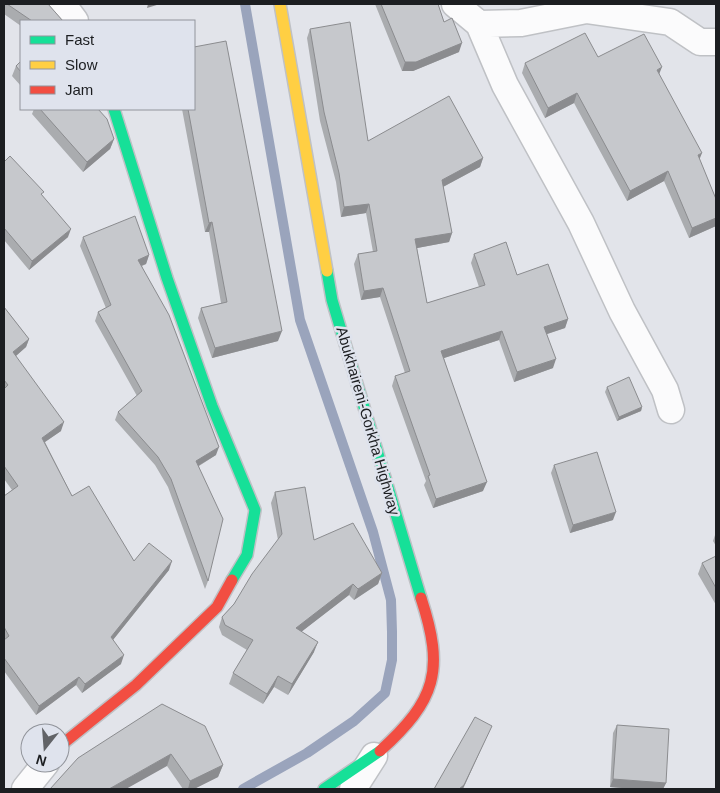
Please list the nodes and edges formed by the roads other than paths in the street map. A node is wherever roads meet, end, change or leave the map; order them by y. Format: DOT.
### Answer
graph roads {
  1 [pos="55,4"];
  2 [pos="280,4"];
  3 [pos="455,4"];
  4 [pos="74,20"];
  5 [pos="479,24"];
  6 [pos="716,42"];
  7 [pos="114,110"];
  8 [pos="671,410"];
  9 [pos="70,738"];
  10 [pos="374,756"];
  11 [pos="38,773"];
  12 [pos="25,789"];
  13 [pos="324,789"];
  14 [pos="353,789"];
  1 -- 4 [label="street"];
  2 -- 10 [label="main road, Abukhaireni-Gorkha Highway"];
  3 -- 5 [label="street"];
  5 -- 6 [label="street"];
  5 -- 8 [label="street"];
  7 -- 9 [label="main road"];
  10 -- 13 [label="main road, Abukhaireni-Gorkha Highway"];
  10 -- 14 [label="street"];
  11 -- 12 [label="street"];
}
